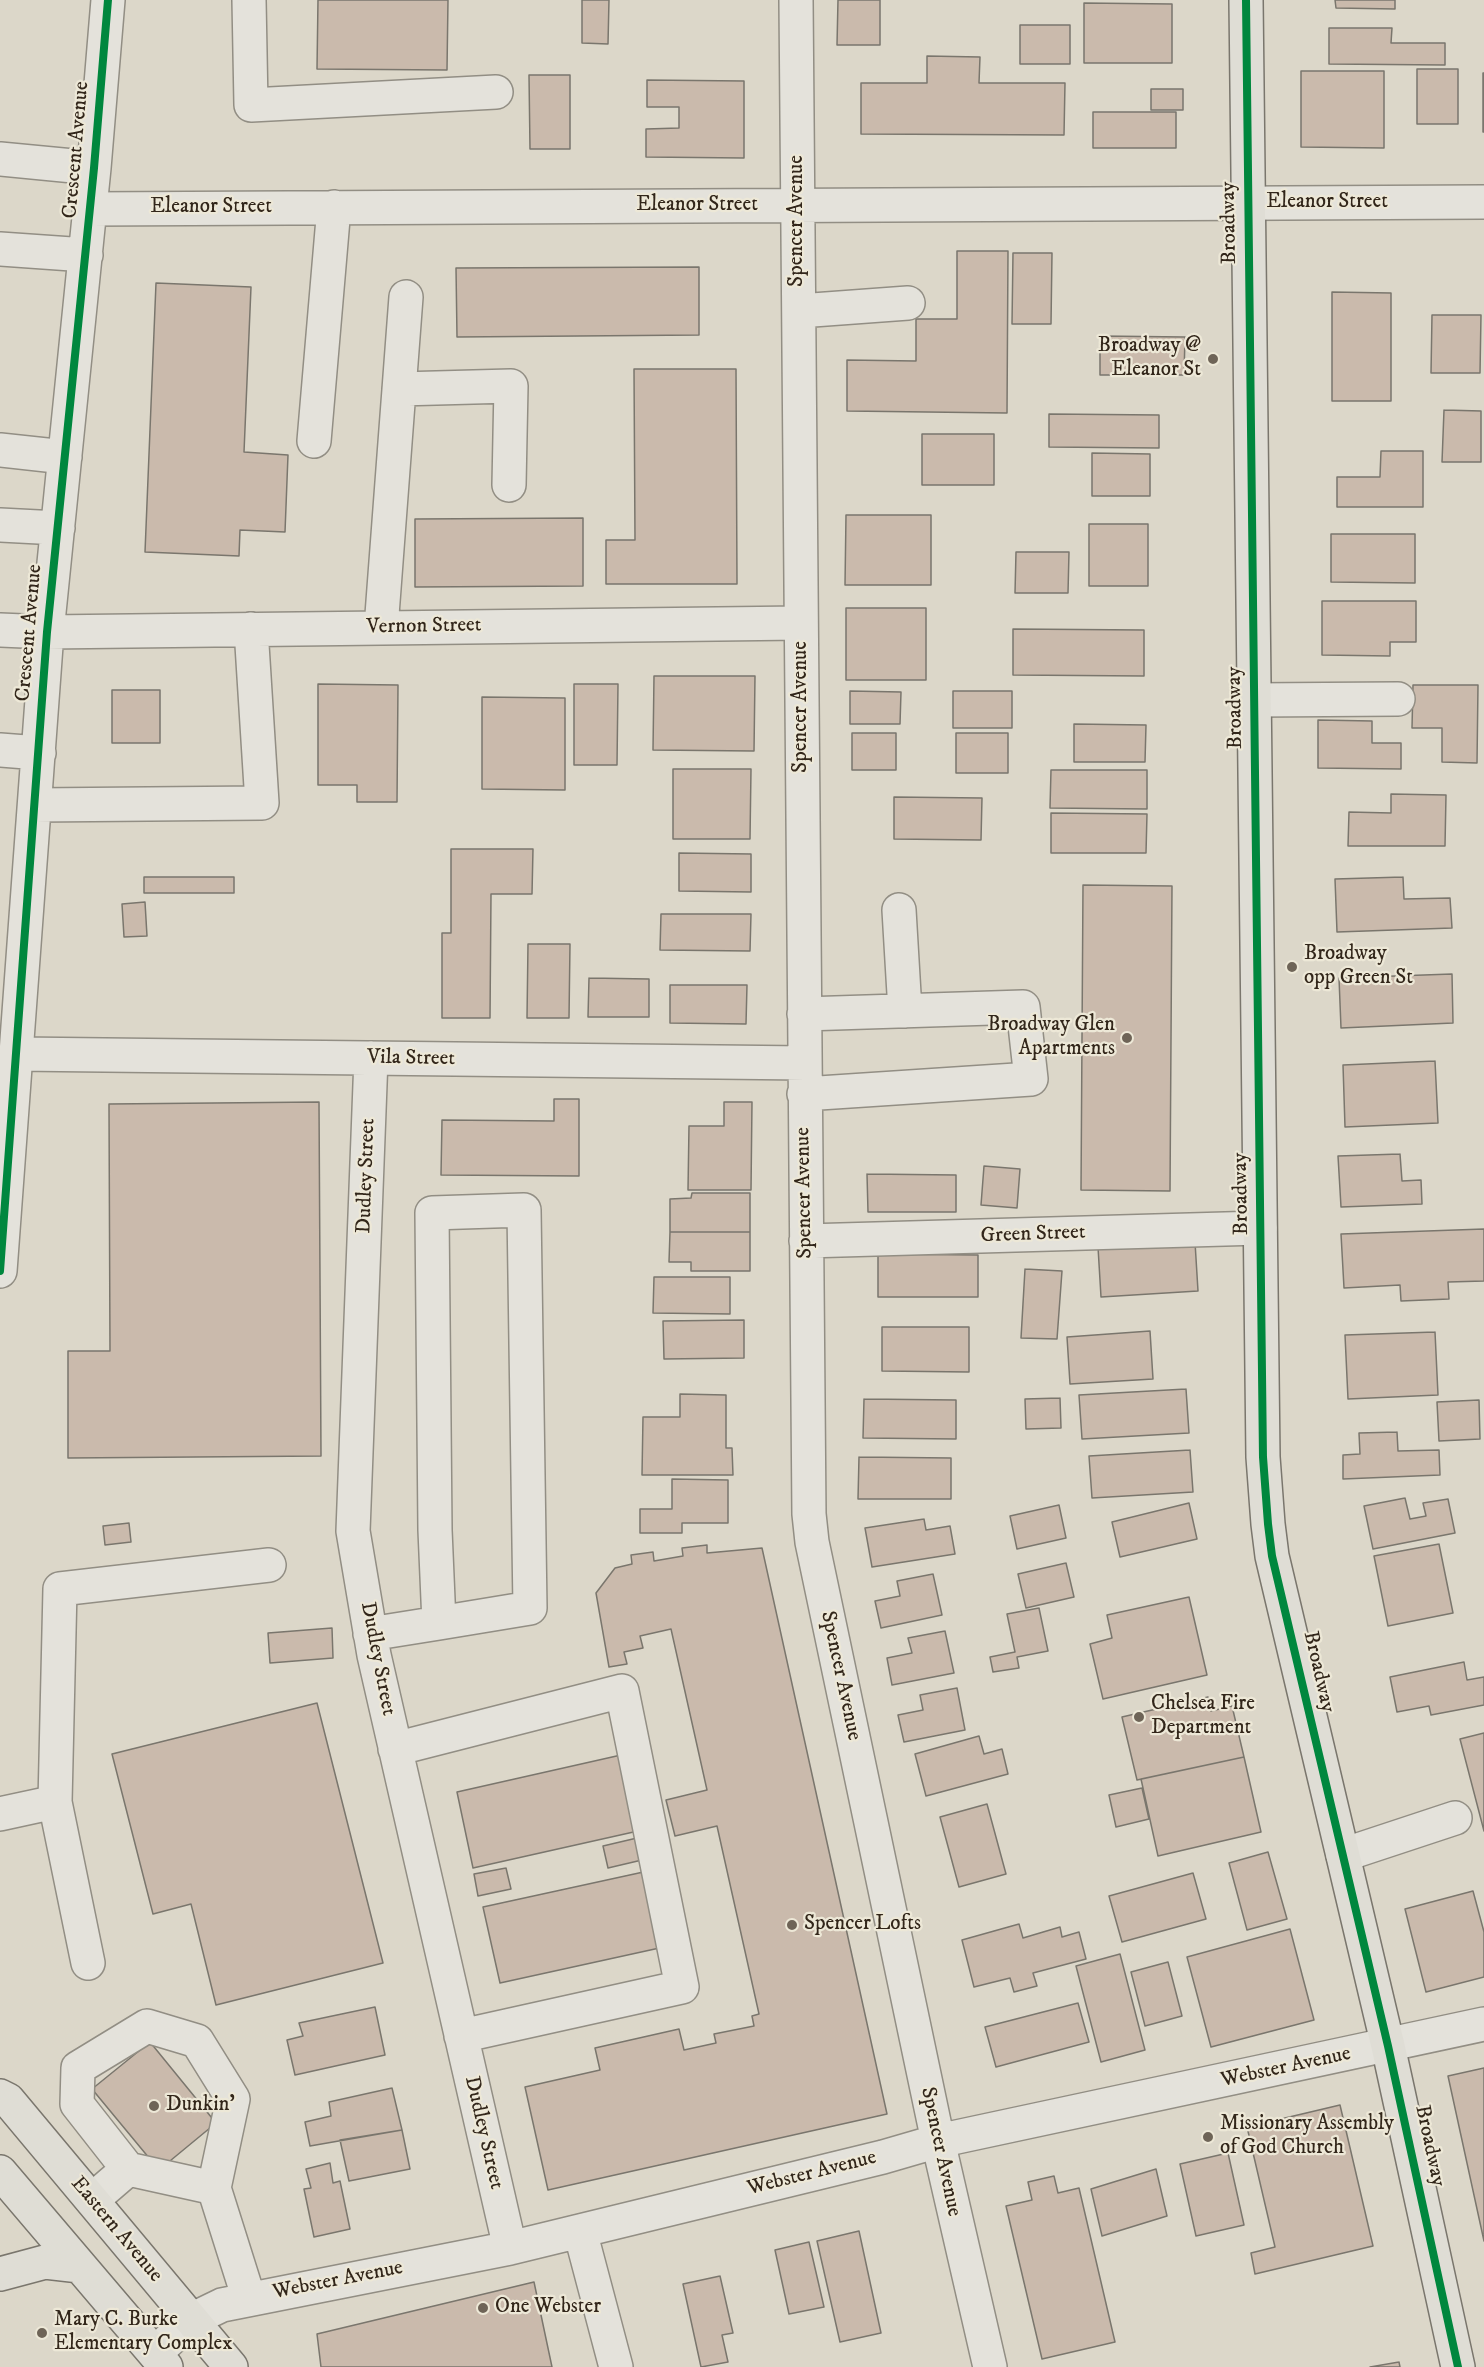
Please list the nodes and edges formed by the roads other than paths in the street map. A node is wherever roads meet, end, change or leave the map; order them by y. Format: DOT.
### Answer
graph roads {
  1 [pos="108,0"];
  2 [pos="249,0"];
  3 [pos="796,0"];
  4 [pos="1246,0"];
  5 [pos="496,92"];
  6 [pos="0,159"];
  7 [pos="94,168"];
  8 [pos="1484,202"];
  9 [pos="1248,203"];
  10 [pos="798,205"];
  11 [pos="334,207"];
  12 [pos="90,208"];
  13 [pos="0,249"];
  14 [pos="86,255"];
  15 [pos="406,297"];
  16 [pos="908,303"];
  17 [pos="799,311"];
  18 [pos="399,389"];
  19 [pos="314,441"];
  20 [pos="0,450"];
  21 [pos="65,457"];
  22 [pos="509,485"];
  23 [pos="0,525"];
  24 [pos="58,528"];
  25 [pos="801,623"];
  26 [pos="381,628"];
  27 [pos="251,629"];
  28 [pos="0,630"];
  29 [pos="47,632"];
  30 [pos="1398,699"];
  31 [pos="1254,700"];
  32 [pos="0,750"];
  33 [pos="39,753"];
  34 [pos="35,805"];
  35 [pos="899,910"];
  36 [pos="905,1011"];
  37 [pos="804,1014"];
  38 [pos="17,1054"];
  39 [pos="371,1058"];
  40 [pos="805,1078"];
  41 [pos="1260,1228"];
  42 [pos="806,1241"];
  43 [pos="0,1271"];
  44 [pos="269,1565"];
  45 [pos="439,1623"];
  46 [pos="370,1634"];
  47 [pos="395,1749"];
  48 [pos="55,1802"];
  49 [pos="0,1814"];
  50 [pos="1455,1818"];
  51 [pos="1343,1855"];
  52 [pos="88,1963"];
  53 [pos="1484,2024"];
  54 [pos="461,2036"];
  55 [pos="1388,2046"];
  56 [pos="0,2096"];
  57 [pos="938,2142"];
  58 [pos="128,2169"];
  59 [pos="0,2172"];
  60 [pos="214,2188"];
  61 [pos="92,2200"];
  62 [pos="580,2231"];
  63 [pos="510,2248"];
  64 [pos="80,2266"];
  65 [pos="0,2274"];
  66 [pos="249,2299"];
  67 [pos="191,2320"];
  68 [pos="160,2360"];
  69 [pos="231,2367"];
  70 [pos="616,2367"];
  71 [pos="990,2367"];
  72 [pos="1458,2367"];
  1 -- 7 [label="street, Crescent Avenue"];
  2 -- 5 [label="street"];
  3 -- 10 [label="street, Spencer Avenue"];
  4 -- 9 [label="main road, Broadway"];
  6 -- 7 [label="street"];
  7 -- 12 [label="street, Crescent Avenue"];
  8 -- 9 [label="street, Eleanor Street"];
  9 -- 10 [label="street, Eleanor Street"];
  9 -- 31 [label="main road, Broadway"];
  10 -- 11 [label="street, Eleanor Street"];
  10 -- 17 [label="street, Spencer Avenue"];
  11 -- 12 [label="street, Eleanor Street"];
  11 -- 19 [label="street"];
  12 -- 14 [label="street, Crescent Avenue"];
  13 -- 14 [label="street"];
  14 -- 21 [label="street, Crescent Avenue"];
  15 -- 18 [label="street"];
  16 -- 17 [label="street"];
  17 -- 25 [label="street, Spencer Avenue"];
  18 -- 22 [label="street"];
  18 -- 26 [label="street"];
  20 -- 21 [label="street"];
  21 -- 24 [label="street, Crescent Avenue"];
  23 -- 24 [label="street"];
  24 -- 29 [label="street, Crescent Avenue"];
  25 -- 26 [label="street, Vernon Street"];
  25 -- 37 [label="street, Spencer Avenue"];
  26 -- 27 [label="street, Vernon Street"];
  27 -- 29 [label="street, Vernon Street"];
  27 -- 34 [label="street"];
  28 -- 29 [label="street, Vernon Street"];
  29 -- 33 [label="street, Crescent Avenue"];
  30 -- 31 [label="street"];
  31 -- 41 [label="main road, Broadway"];
  32 -- 33 [label="street"];
  33 -- 34 [label="street, Crescent Avenue"];
  34 -- 38 [label="street, Crescent Avenue"];
  35 -- 36 [label="street"];
  36 -- 37 [label="street"];
  36 -- 40 [label="street, Vila Street"];
  37 -- 40 [label="street, Spencer Avenue"];
  38 -- 39 [label="street, Vila Street"];
  38 -- 43 [label="street, Crescent Avenue"];
  39 -- 40 [label="street, Vila Street"];
  39 -- 46 [label="street, Dudley Street"];
  40 -- 42 [label="street, Spencer Avenue"];
  41 -- 42 [label="street, Green Street"];
  41 -- 51 [label="main road, Broadway"];
  42 -- 57 [label="street, Spencer Avenue"];
  44 -- 48 [label="street"];
  45 -- 45 [label="street"];
  45 -- 46 [label="street"];
  46 -- 47 [label="street, Dudley Street"];
  47 -- 54 [label="street, Dudley Street"];
  47 -- 54 [label="street"];
  48 -- 49 [label="street"];
  48 -- 52 [label="street"];
  50 -- 51 [label="street"];
  51 -- 55 [label="main road, Broadway"];
  53 -- 55 [label="street, Webster Avenue"];
  54 -- 63 [label="street, Dudley Street"];
  55 -- 57 [label="street, Webster Avenue"];
  55 -- 72 [label="main road, Broadway"];
  56 -- 61 [label="main road, Eastern Avenue"];
  57 -- 62 [label="street, Webster Avenue"];
  57 -- 71 [label="street, Spencer Avenue"];
  58 -- 60 [label="street"];
  58 -- 60 [label="street"];
  58 -- 61 [label="street"];
  59 -- 64 [label="main road"];
  60 -- 66 [label="street"];
  61 -- 67 [label="main road, Eastern Avenue"];
  62 -- 63 [label="street, Webster Avenue"];
  62 -- 70 [label="street"];
  63 -- 66 [label="street, Webster Avenue"];
  64 -- 65 [label="main road"];
  64 -- 68 [label="main road"];
  66 -- 67 [label="street, Webster Avenue"];
  67 -- 68 [label="street, Webster Avenue"];
  67 -- 69 [label="main road, Eastern Avenue"];
}
